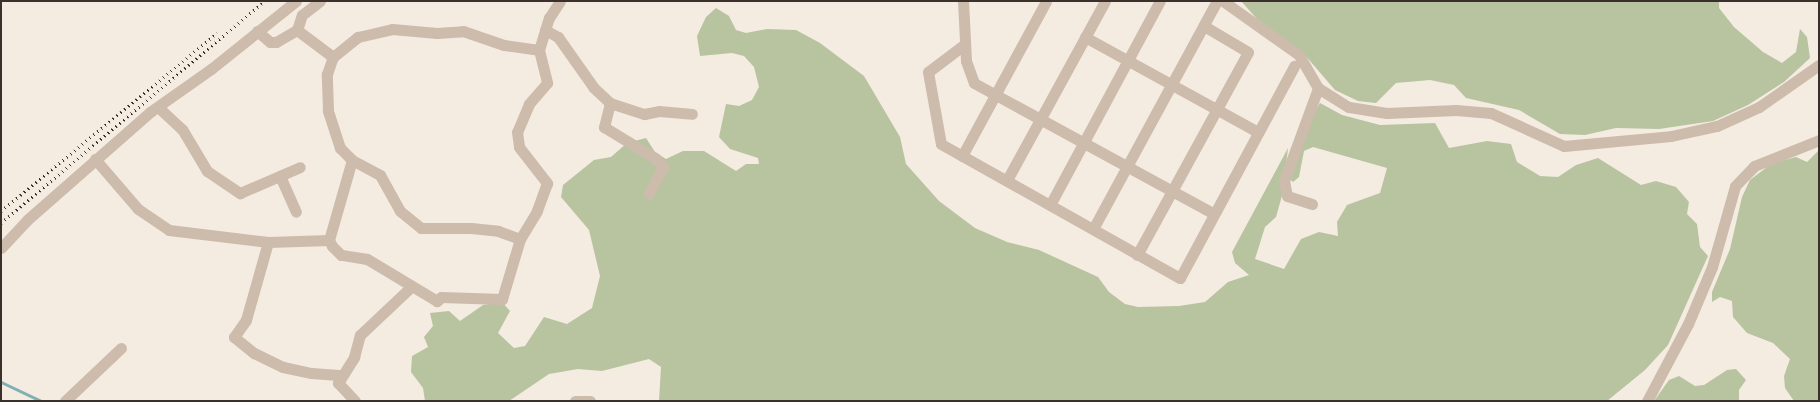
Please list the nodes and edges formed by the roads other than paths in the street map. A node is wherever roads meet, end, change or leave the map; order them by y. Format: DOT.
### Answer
graph roads {
  1 [pos="296,1"];
  2 [pos="320,1"];
  3 [pos="560,1"];
  4 [pos="963,1"];
  5 [pos="1046,1"];
  6 [pos="1105,1"];
  7 [pos="1160,1"];
  8 [pos="1217,1"];
  9 [pos="1223,1"];
  10 [pos="1204,26"];
  11 [pos="297,30"];
  12 [pos="545,30"];
  13 [pos="257,32"];
  14 [pos="1085,37"];
  15 [pos="965,44"];
  16 [pos="539,50"];
  17 [pos="332,57"];
  18 [pos="1129,60"];
  19 [pos="1819,65"];
  20 [pos="1294,66"];
  21 [pos="1172,84"];
  22 [pos="1318,88"];
  23 [pos="997,94"];
  24 [pos="610,102"];
  25 [pos="158,107"];
  26 [pos="1216,109"];
  27 [pos="692,114"];
  28 [pos="1040,119"];
  29 [pos="1258,132"];
  30 [pos="1819,140"];
  31 [pos="1085,144"];
  32 [pos="962,156"];
  33 [pos="95,159"];
  34 [pos="352,160"];
  35 [pos="300,167"];
  36 [pos="1127,167"];
  37 [pos="280,176"];
  38 [pos="1007,180"];
  39 [pos="1171,191"];
  40 [pos="649,193"];
  41 [pos="1312,204"];
  42 [pos="1050,205"];
  43 [pos="296,212"];
  44 [pos="1214,214"];
  45 [pos="1093,229"];
  46 [pos="520,239"];
  47 [pos="329,240"];
  48 [pos="268,242"];
  49 [pos="1,248"];
  50 [pos="1137,255"];
  51 [pos="412,286"];
  52 [pos="121,348"];
  53 [pos="342,375"];
  54 [pos="65,401"];
  55 [pos="355,401"];
  56 [pos="575,401"];
  57 [pos="590,401"];
  58 [pos="1647,401"];
  1 -- 13 [label="street"];
  2 -- 11 [label="street"];
  3 -- 12 [label="street"];
  4 -- 15 [label="street"];
  5 -- 23 [label="street"];
  6 -- 14 [label="street"];
  7 -- 18 [label="street"];
  8 -- 10 [label="street"];
  9 -- 22 [label="street"];
  10 -- 21 [label="street"];
  10 -- 26 [label="street"];
  11 -- 13 [label="street"];
  11 -- 17 [label="street"];
  12 -- 16 [label="street"];
  12 -- 24 [label="street"];
  13 -- 25 [label="street"];
  14 -- 18 [label="street"];
  14 -- 28 [label="street"];
  15 -- 23 [label="street"];
  15 -- 32 [label="street"];
  16 -- 17 [label="street"];
  16 -- 46 [label="street"];
  17 -- 34 [label="street"];
  18 -- 21 [label="street"];
  18 -- 31 [label="street"];
  19 -- 22 [label="street"];
  20 -- 29 [label="street"];
  21 -- 26 [label="street"];
  21 -- 36 [label="street"];
  22 -- 41 [label="street"];
  23 -- 28 [label="street"];
  23 -- 32 [label="street"];
  24 -- 27 [label="street"];
  24 -- 40 [label="street"];
  25 -- 33 [label="street"];
  25 -- 37 [label="street"];
  26 -- 29 [label="street"];
  26 -- 39 [label="street"];
  28 -- 31 [label="street"];
  28 -- 38 [label="street"];
  29 -- 44 [label="street"];
  30 -- 58 [label="street"];
  31 -- 36 [label="street"];
  31 -- 42 [label="street"];
  32 -- 38 [label="street"];
  33 -- 48 [label="street"];
  33 -- 49 [label="street"];
  34 -- 46 [label="street"];
  34 -- 47 [label="street"];
  35 -- 37 [label="street"];
  36 -- 39 [label="street"];
  36 -- 45 [label="street"];
  37 -- 43 [label="street"];
  38 -- 42 [label="street"];
  39 -- 44 [label="street"];
  39 -- 50 [label="street"];
  42 -- 45 [label="street"];
  44 -- 50 [label="street"];
  45 -- 50 [label="street"];
  46 -- 51 [label="street"];
  47 -- 48 [label="street"];
  47 -- 51 [label="street"];
  48 -- 53 [label="street"];
  51 -- 53 [label="street"];
  52 -- 54 [label="street"];
  53 -- 55 [label="street"];
  56 -- 57 [label="street"];
}
